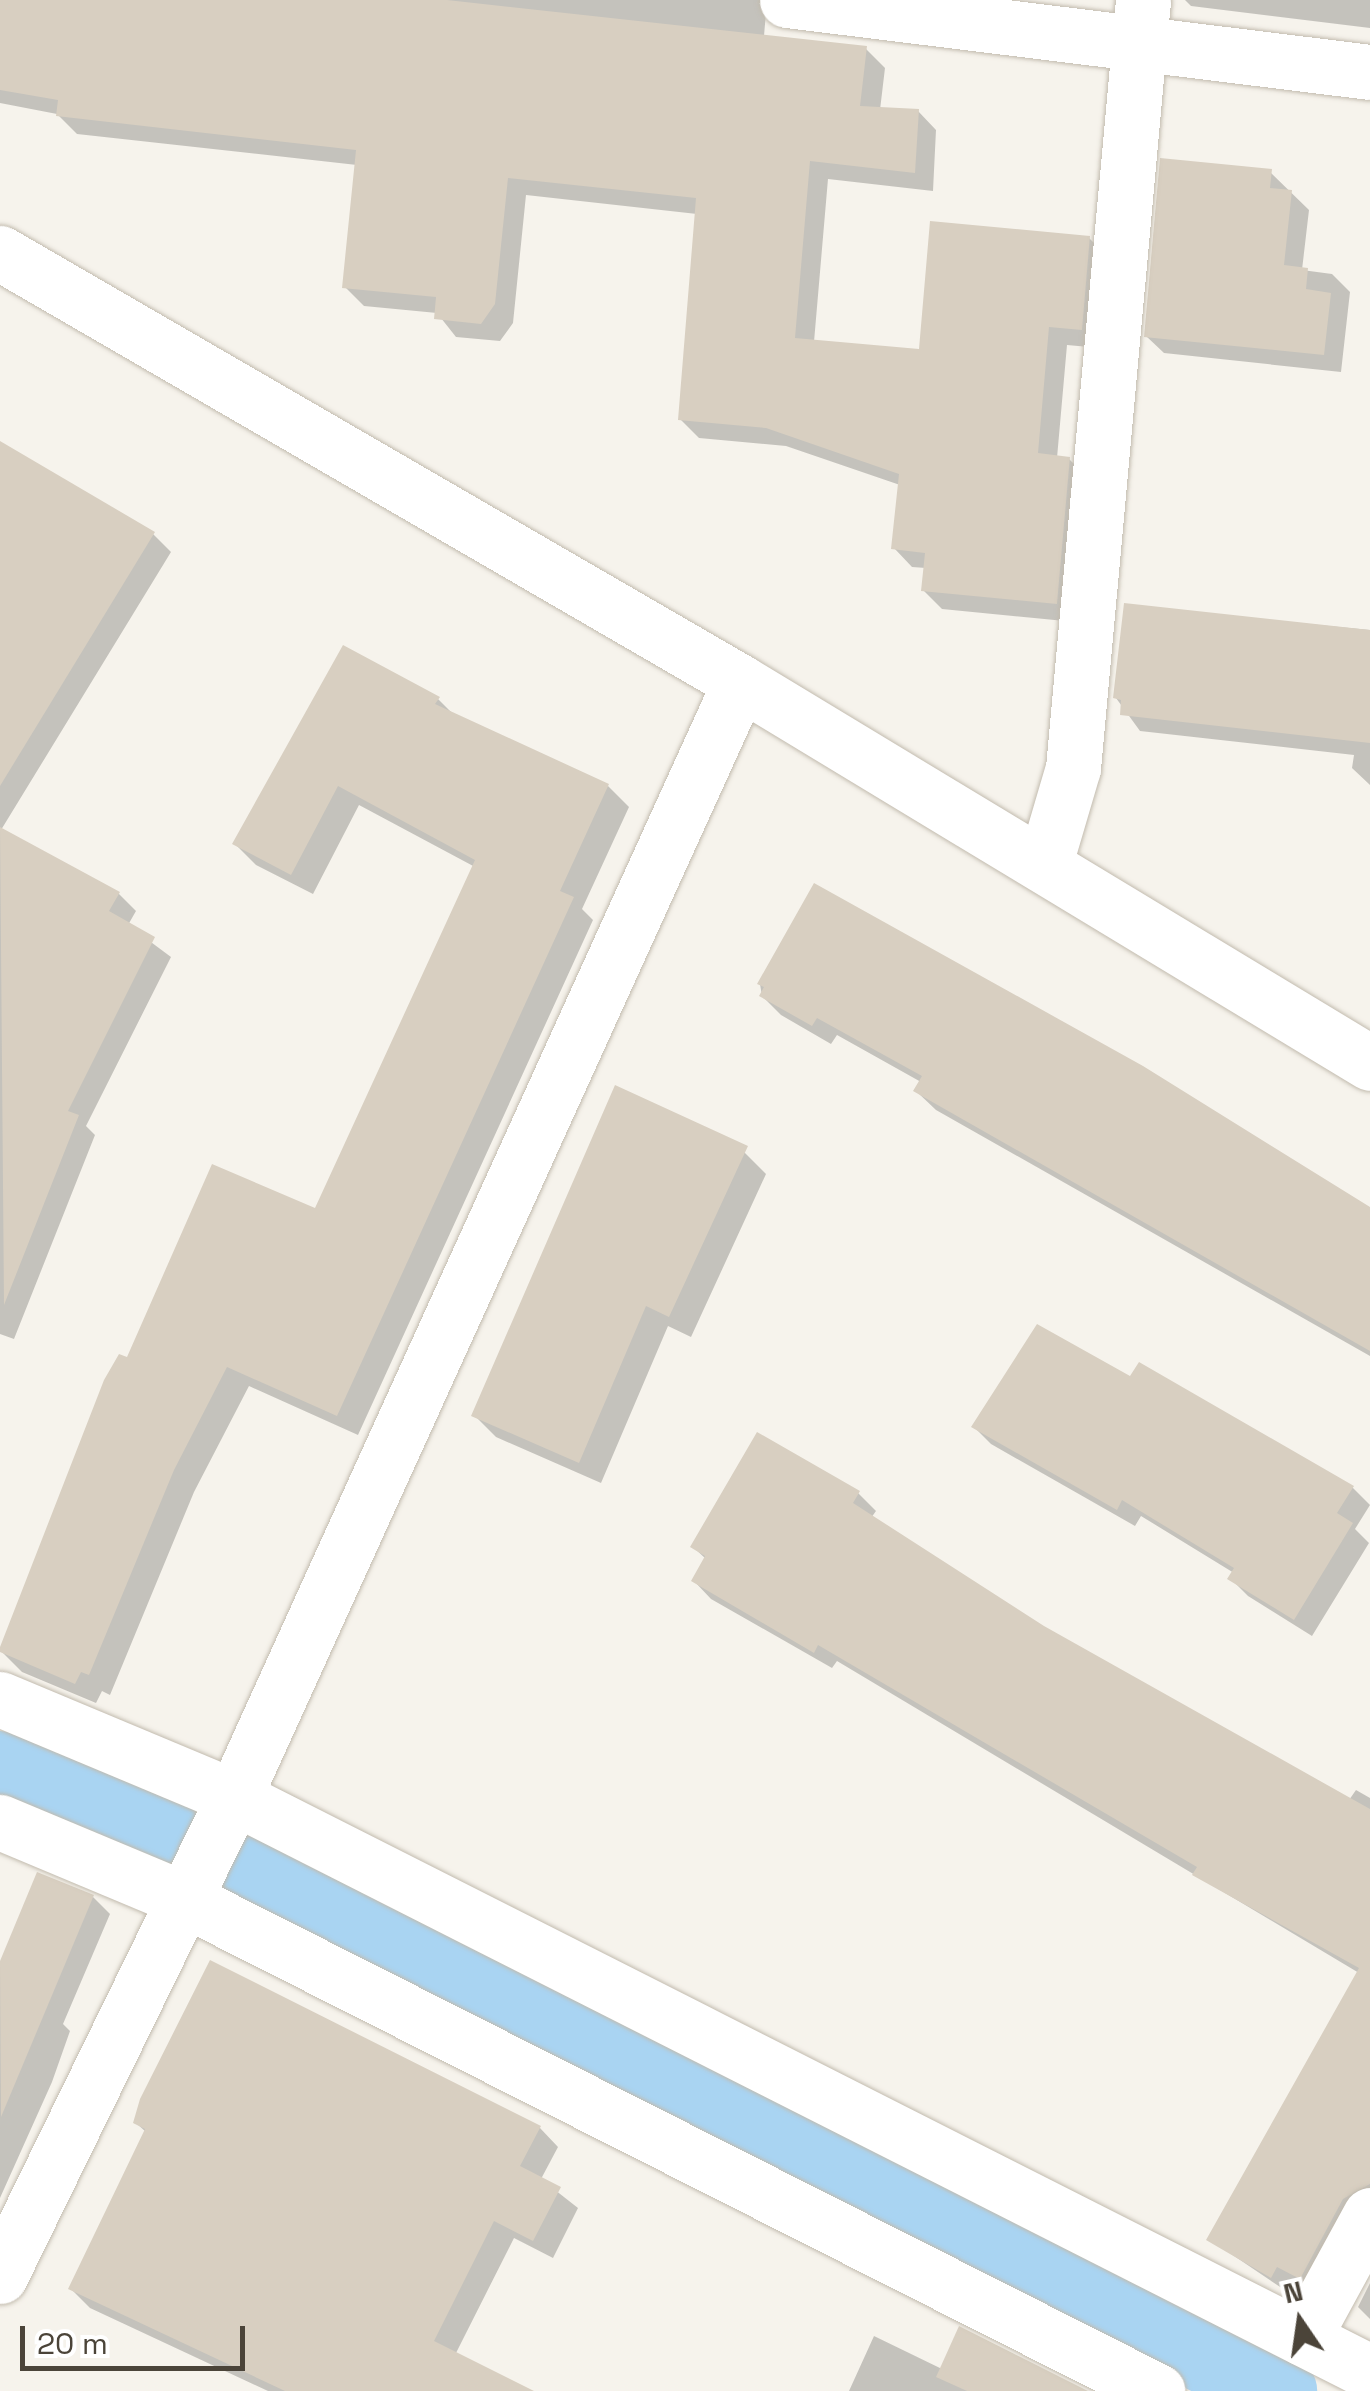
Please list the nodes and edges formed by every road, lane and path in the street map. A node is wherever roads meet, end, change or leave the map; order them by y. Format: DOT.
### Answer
graph roads {
  1 [pos="787,0"];
  2 [pos="1140,21"];
  3 [pos="1370,72"];
  4 [pos="0,253"];
  5 [pos="740,682"];
  6 [pos="1045,862"];
  7 [pos="1370,1062"];
  8 [pos="0,1699"];
  9 [pos="226,1812"];
  10 [pos="0,1822"];
  11 [pos="186,1891"];
  12 [pos="1370,2215"];
  13 [pos="0,2276"];
  14 [pos="1303,2338"];
  15 [pos="1370,2372"];
  16 [pos="1157,2391"];
  1 -- 2 [label="street"];
  2 -- 3 [label="street"];
  2 -- 6 [label="street"];
  4 -- 5 [label="street"];
  5 -- 6 [label="street"];
  5 -- 9 [label="street"];
  6 -- 7 [label="street"];
  8 -- 9 [label="street"];
  9 -- 11 [label="street"];
  9 -- 14 [label="street"];
  10 -- 11 [label="street"];
  11 -- 13 [label="street"];
  11 -- 16 [label="street"];
  12 -- 14 [label="street"];
  14 -- 15 [label="street"];
}
